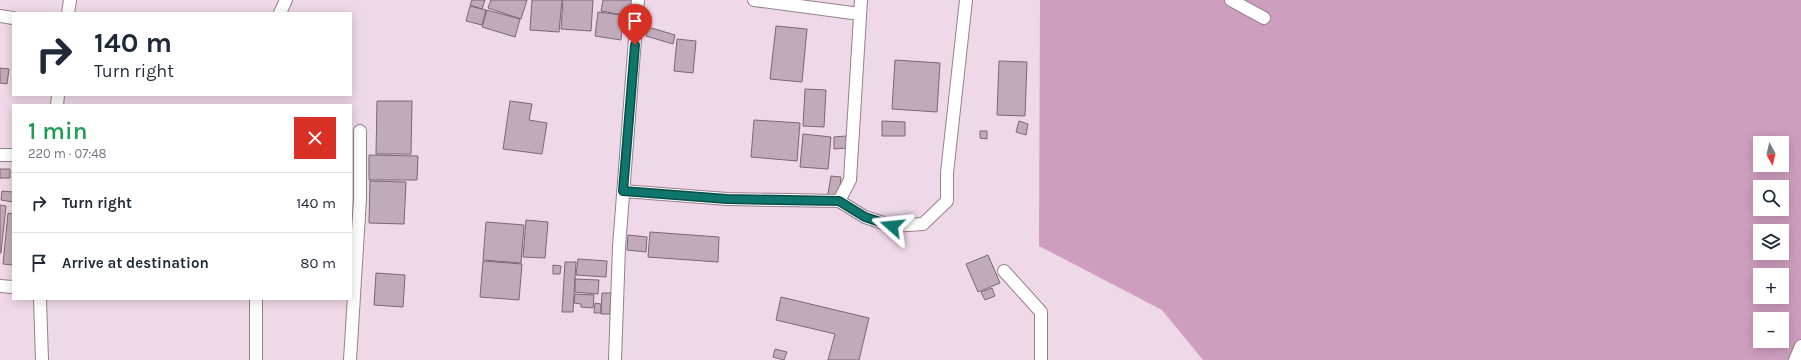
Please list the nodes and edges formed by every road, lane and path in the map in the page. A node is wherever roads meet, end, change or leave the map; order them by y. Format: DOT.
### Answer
graph roads {
  1 [pos="70,0"];
  2 [pos="286,0"];
  3 [pos="638,0"];
  4 [pos="754,0"];
  5 [pos="861,0"];
  6 [pos="966,0"];
  7 [pos="1231,0"];
  8 [pos="68,12"];
  9 [pos="280,12"];
  10 [pos="860,14"];
  11 [pos="0,16"];
  12 [pos="12,18"];
  13 [pos="1264,18"];
  14 [pos="360,131"];
  15 [pos="0,155"];
  16 [pos="12,155"];
  17 [pos="623,191"];
  18 [pos="839,201"];
  19 [pos="1004,271"];
  20 [pos="0,286"];
  21 [pos="12,287"];
  22 [pos="40,300"];
  23 [pos="256,300"];
  24 [pos="1801,346"];
  25 [pos="42,360"];
  26 [pos="256,360"];
  27 [pos="350,360"];
  28 [pos="615,360"];
  29 [pos="1041,360"];
  30 [pos="1794,360"];
  1 -- 8 [label="street"];
  2 -- 9 [label="street"];
  3 -- 17 [label="street"];
  4 -- 10 [label="street"];
  5 -- 10 [label="street"];
  6 -- 18 [label="street"];
  7 -- 13 [label="street"];
  10 -- 18 [label="street"];
  11 -- 12 [label="street"];
  14 -- 27 [label="street"];
  15 -- 16 [label="street"];
  17 -- 18 [label="street"];
  17 -- 28 [label="street"];
  19 -- 29 [label="street"];
  20 -- 21 [label="street"];
  22 -- 25 [label="street"];
  23 -- 26 [label="street"];
  24 -- 30 [label="street"];
}
